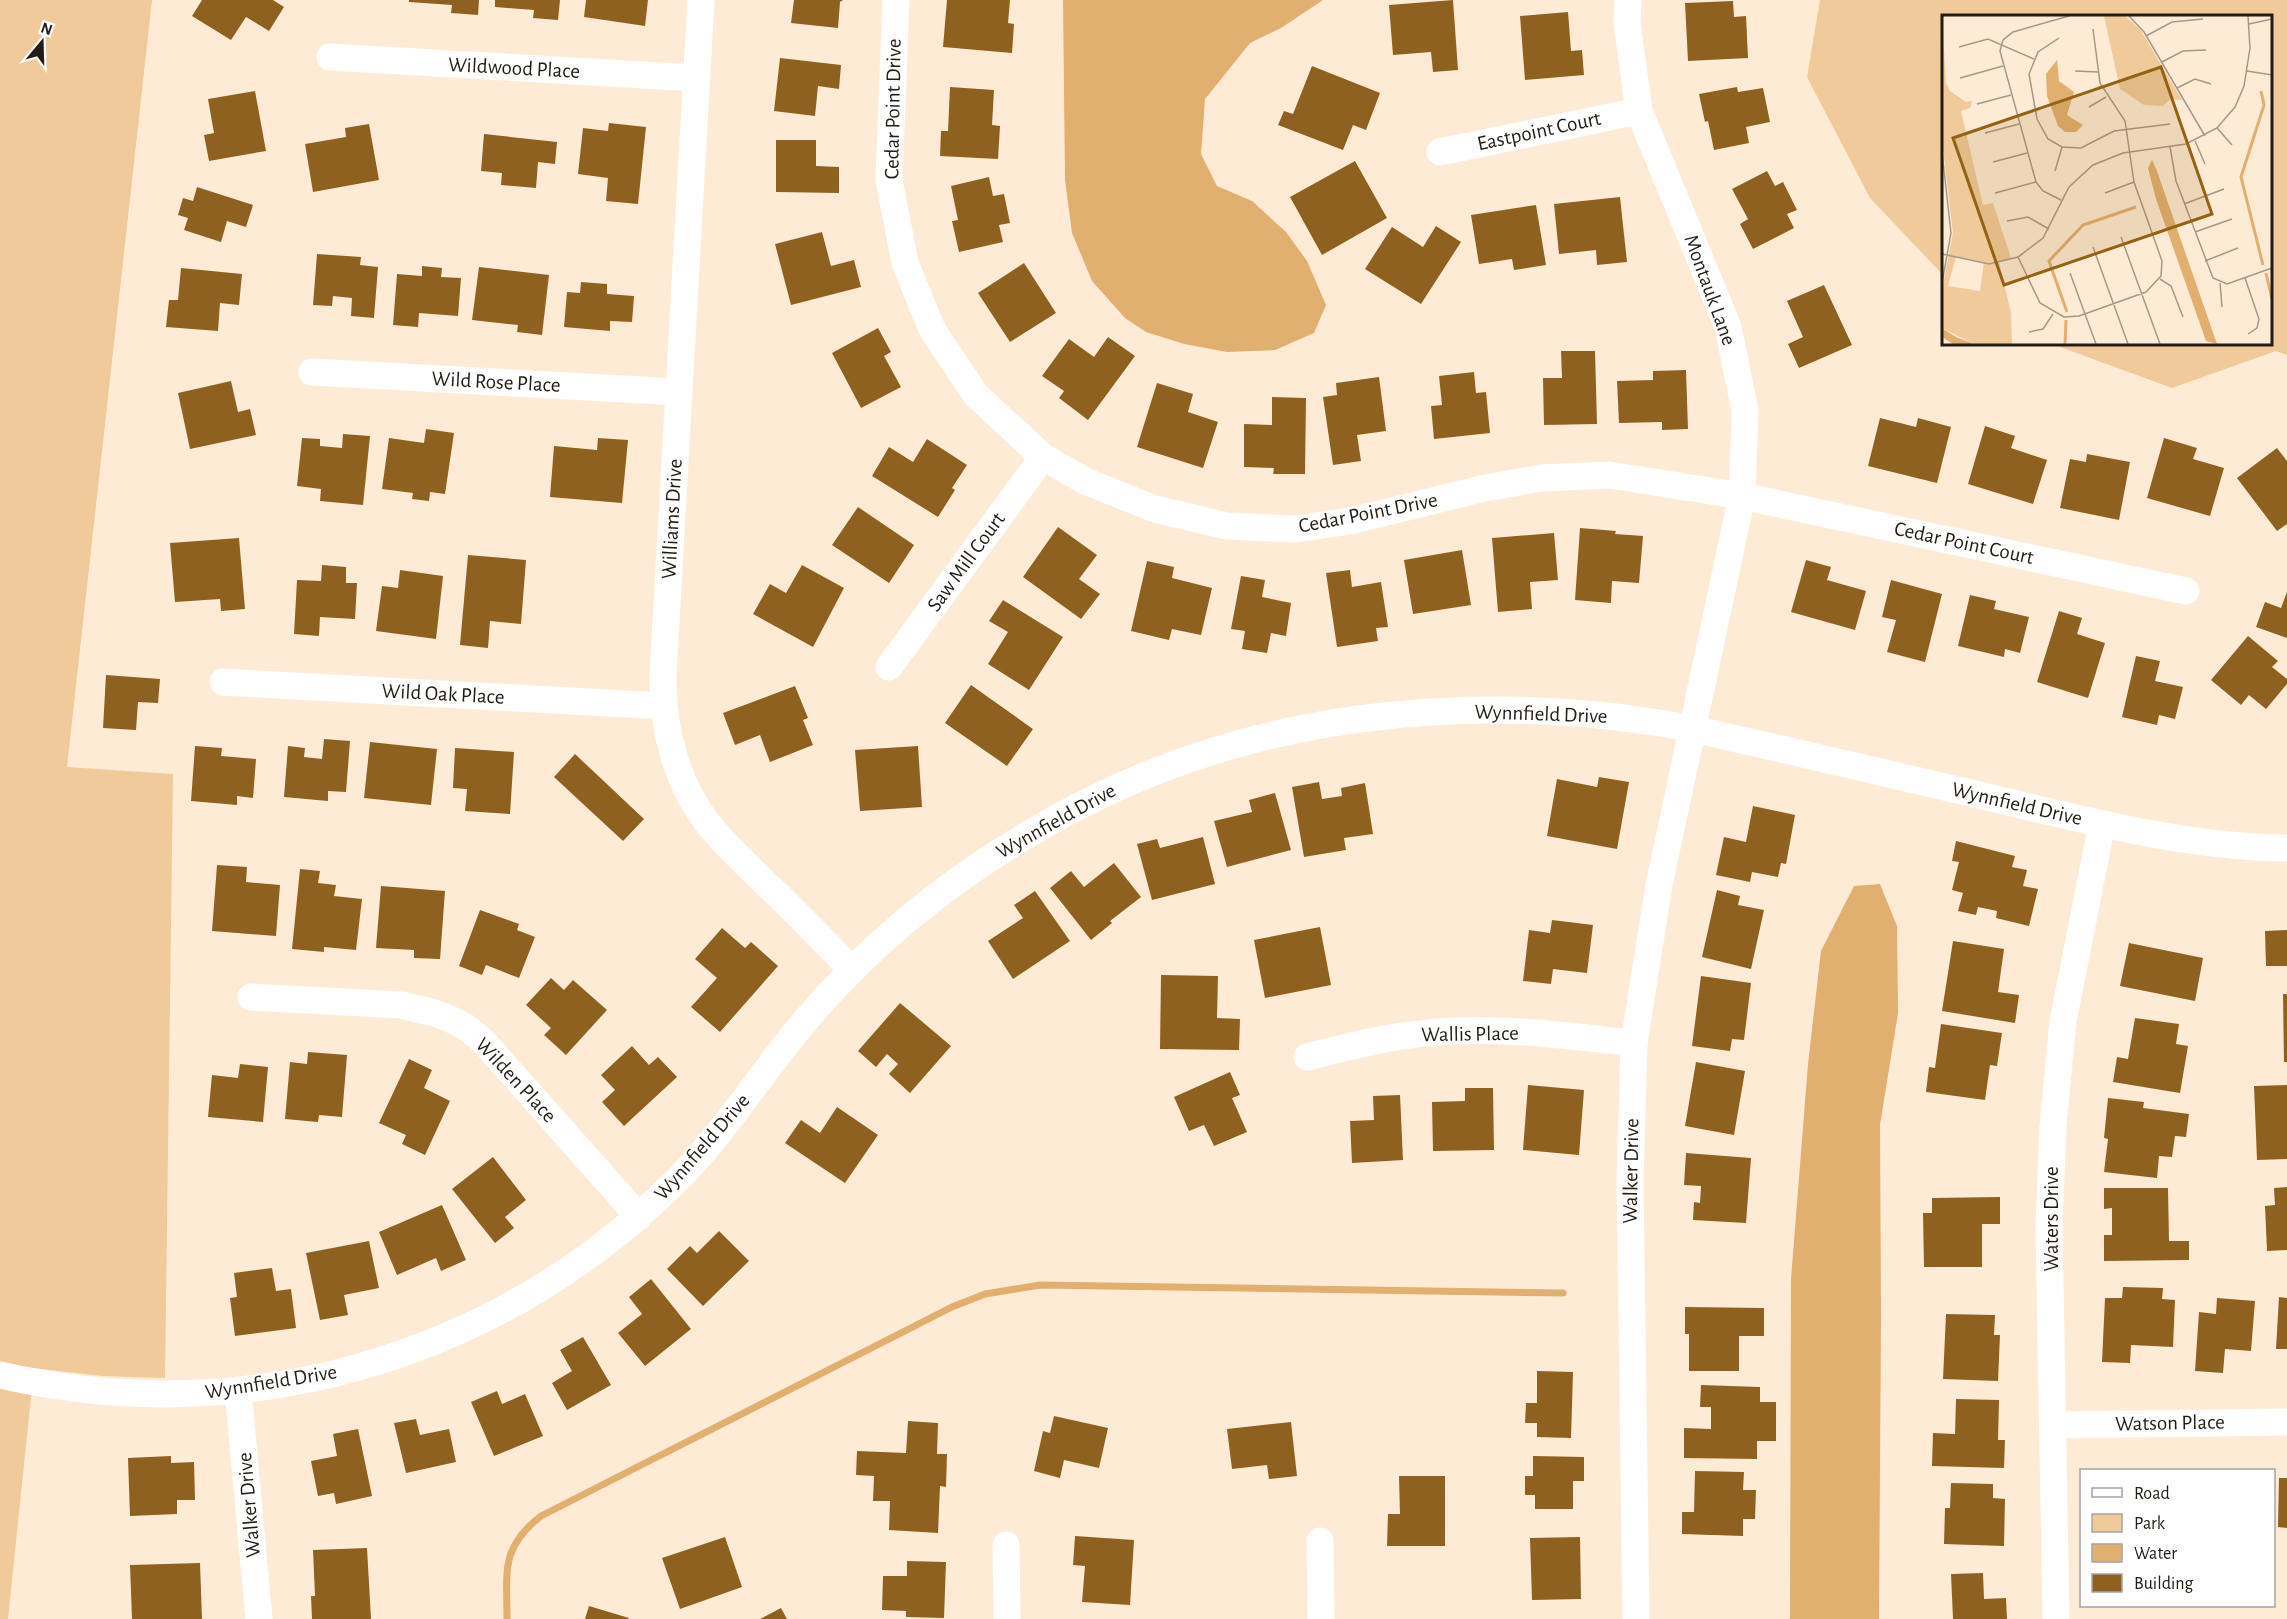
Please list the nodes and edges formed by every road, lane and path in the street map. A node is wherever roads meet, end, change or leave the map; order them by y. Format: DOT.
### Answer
graph roads {
  1 [pos="701,0"];
  2 [pos="896,0"];
  3 [pos="1628,0"];
  4 [pos="330,57"];
  5 [pos="697,78"];
  6 [pos="1638,111"];
  7 [pos="1440,152"];
  8 [pos="312,372"];
  9 [pos="679,392"];
  10 [pos="1042,457"];
  11 [pos="1742,496"];
  12 [pos="2186,591"];
  13 [pos="889,667"];
  14 [pos="223,682"];
  15 [pos="663,706"];
  16 [pos="1692,729"];
  17 [pos="2102,824"];
  18 [pos="2287,848"];
  19 [pos="852,970"];
  20 [pos="251,997"];
  21 [pos="1634,1043"];
  22 [pos="1307,1057"];
  23 [pos="639,1217"];
  24 [pos="0,1375"];
  25 [pos="238,1390"];
  26 [pos="2287,1422"];
  27 [pos="2053,1425"];
  28 [pos="1320,1541"];
  29 [pos="1006,1545"];
  30 [pos="259,1619"];
  31 [pos="1007,1619"];
  32 [pos="1322,1619"];
  33 [pos="1636,1619"];
  34 [pos="2056,1619"];
  1 -- 5 [label="street, Williams Drive"];
  2 -- 10 [label="street, Cedar Point Drive"];
  3 -- 6 [label="street, Montauk Lane"];
  4 -- 5 [label="street, Wildwood Place"];
  5 -- 9 [label="street, Williams Drive"];
  6 -- 7 [label="street, Eastpoint Court"];
  6 -- 11 [label="street, Montauk Lane"];
  8 -- 9 [label="street, Wild Rose Place"];
  9 -- 15 [label="street, Williams Drive"];
  10 -- 11 [label="street, Cedar Point Drive"];
  10 -- 13 [label="street, Saw Mill Court"];
  11 -- 12 [label="street, Cedar Point Court"];
  11 -- 16 [label="street, Montauk Lane"];
  14 -- 15 [label="street, Wild Oak Place"];
  15 -- 19 [label="street, Williams Drive"];
  16 -- 17 [label="street, Wynnfield Drive"];
  16 -- 19 [label="street, Wynnfield Drive"];
  16 -- 21 [label="street, Walker Drive"];
  17 -- 18 [label="street, Wynnfield Drive"];
  17 -- 27 [label="street, Waters Drive"];
  19 -- 23 [label="street, Wynnfield Drive"];
  20 -- 23 [label="street, Wilden Place"];
  21 -- 22 [label="street, Wallis Place"];
  21 -- 33 [label="street, Walker Drive"];
  23 -- 25 [label="street, Wynnfield Drive"];
  24 -- 25 [label="street, Wynnfield Drive"];
  25 -- 30 [label="street, Walker Drive"];
  26 -- 27 [label="street, Watson Place"];
  27 -- 34 [label="street, Waters Drive"];
  28 -- 32 [label="street"];
  29 -- 31 [label="street"];
}
